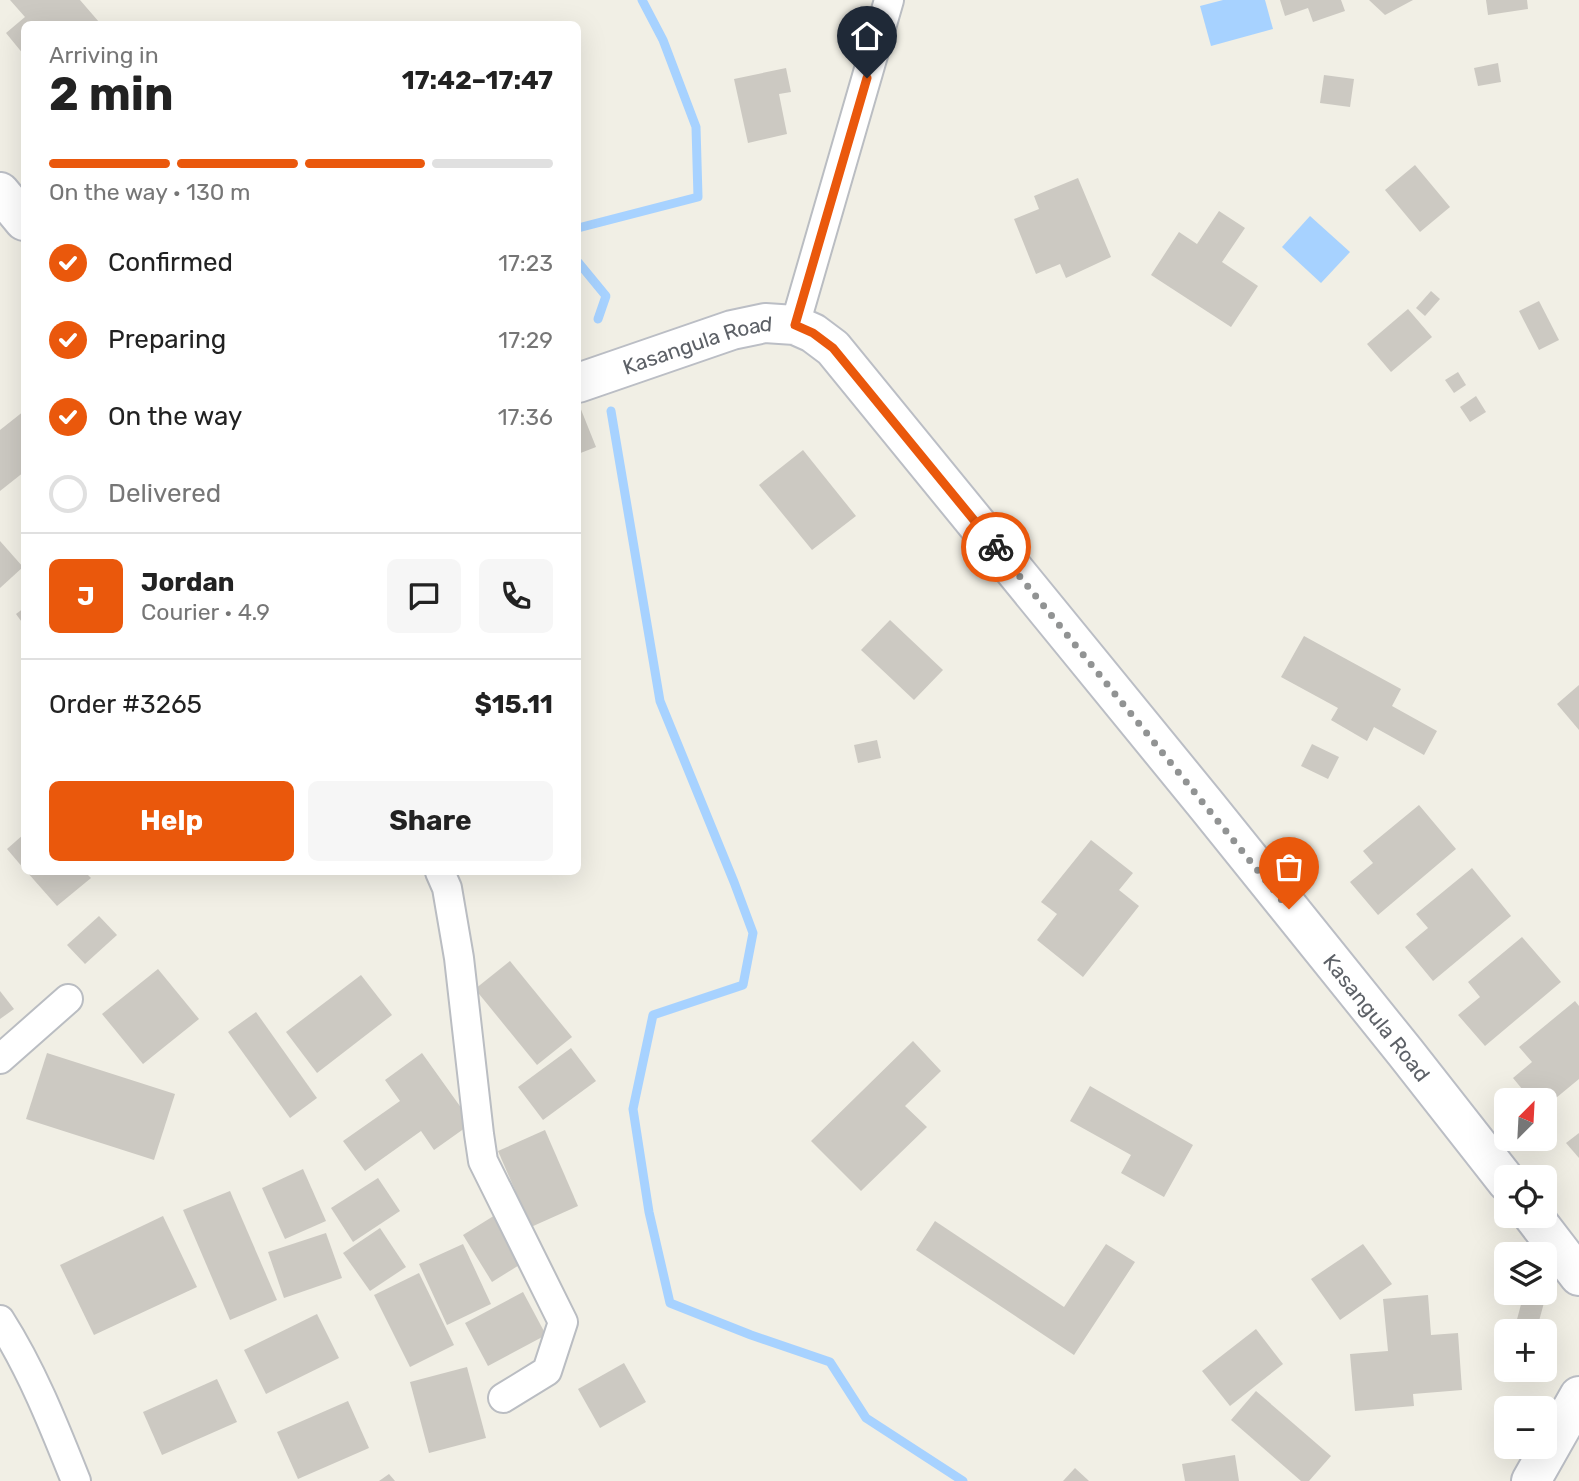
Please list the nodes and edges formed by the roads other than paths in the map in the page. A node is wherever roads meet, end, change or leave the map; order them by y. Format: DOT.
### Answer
graph roads {
  1 [pos="889,0"];
  2 [pos="0,192"];
  3 [pos="21,217"];
  4 [pos="795,325"];
  5 [pos="581,382"];
  6 [pos="441,875"];
  7 [pos="68,999"];
  8 [pos="0,1059"];
  9 [pos="1494,1165"];
  10 [pos="1542,1228"];
  11 [pos="1579,1276"];
  12 [pos="0,1320"];
  13 [pos="9,1353"];
  14 [pos="1579,1396"];
  15 [pos="503,1398"];
  16 [pos="76,1481"];
  17 [pos="1531,1481"];
  1 -- 4 [label="street"];
  2 -- 3 [label="main road"];
  4 -- 5 [label="main road, Kasangula Road"];
  4 -- 9 [label="main road, Kasangula Road"];
  6 -- 15 [label="street"];
  7 -- 8 [label="street"];
  10 -- 11 [label="main road"];
  12 -- 13 [label="street"];
  13 -- 16 [label="street"];
  14 -- 17 [label="main road"];
}
